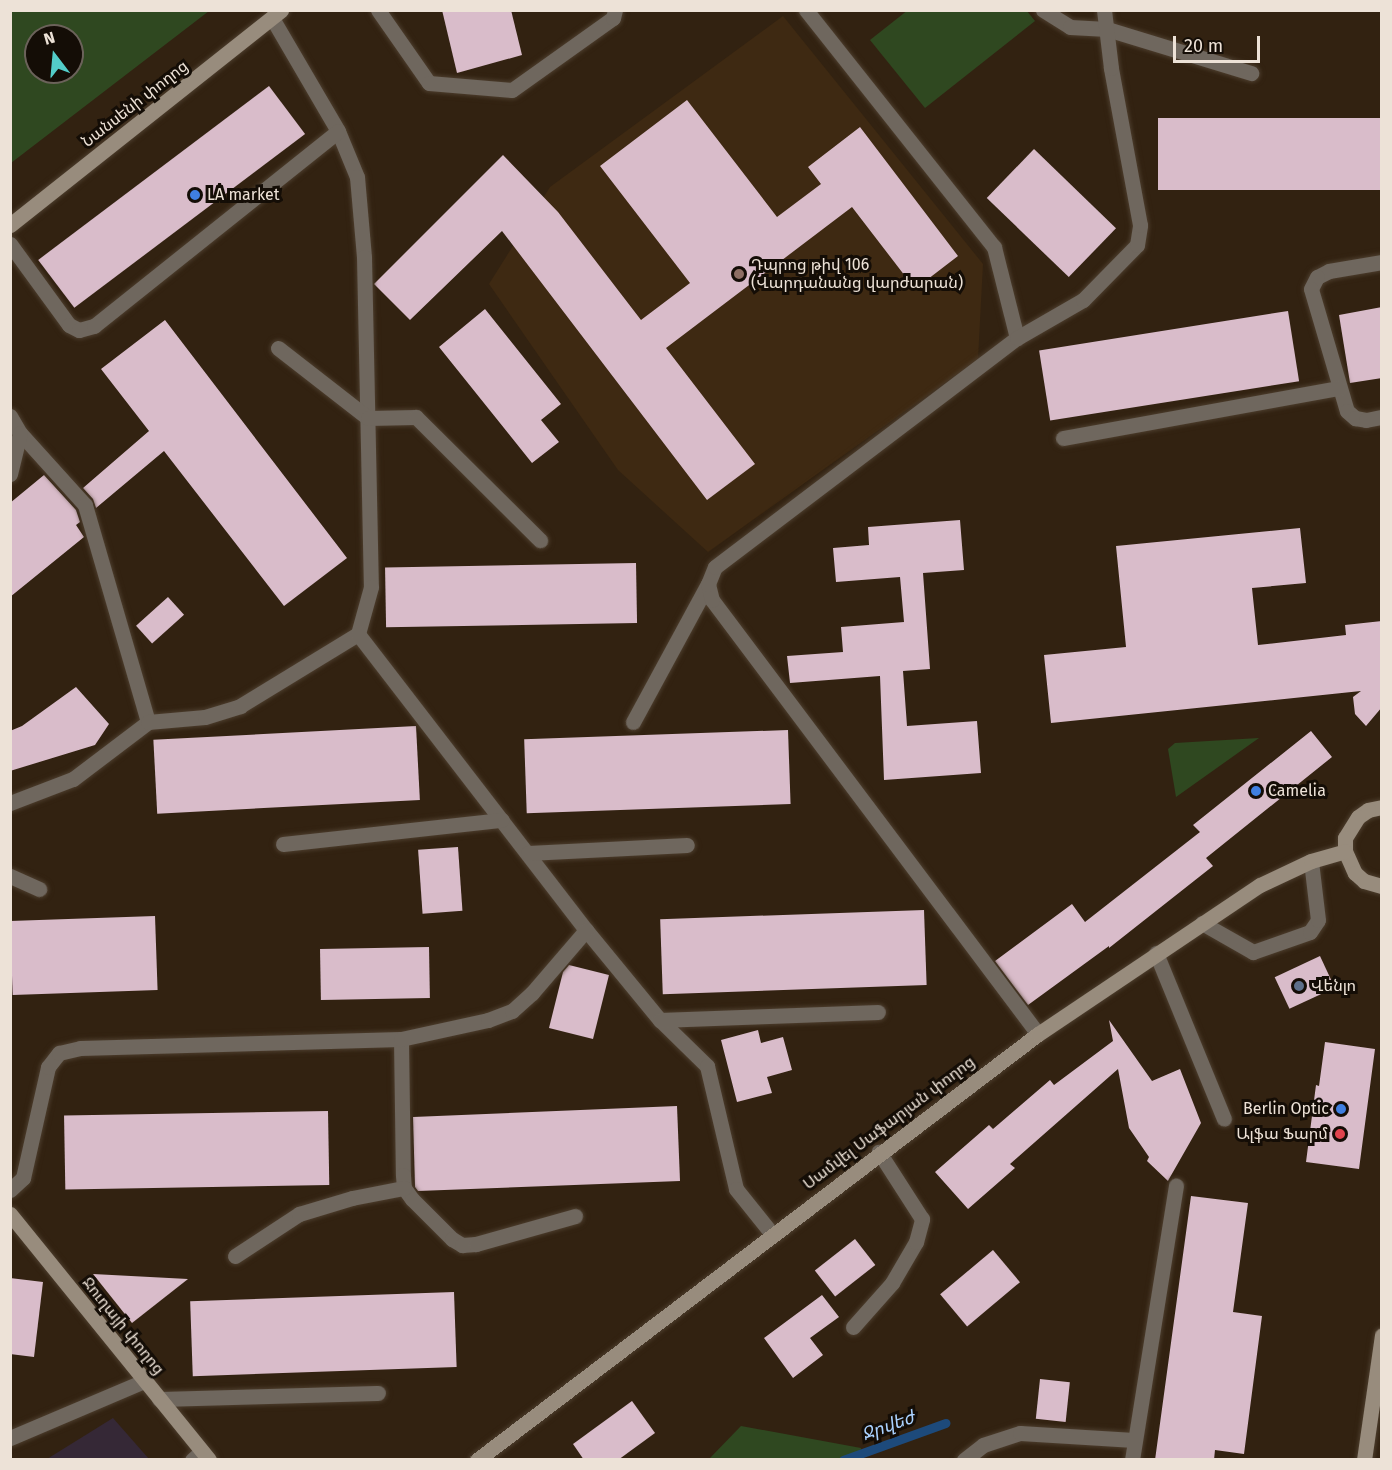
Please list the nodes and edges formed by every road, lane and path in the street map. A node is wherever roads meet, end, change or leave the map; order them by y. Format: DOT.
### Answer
graph roads {
  1 [pos="378,10"];
  2 [pos="615,10"];
  3 [pos="806,10"];
  4 [pos="1043,10"];
  5 [pos="1104,10"];
  6 [pos="276,14"];
  7 [pos="1107,29"];
  8 [pos="1251,73"];
  9 [pos="338,131"];
  10 [pos="10,225"];
  11 [pos="10,244"];
  12 [pos="1382,262"];
  13 [pos="1017,338"];
  14 [pos="278,348"];
  15 [pos="1338,388"];
  16 [pos="10,416"];
  17 [pos="1382,417"];
  18 [pos="368,418"];
  19 [pos="20,433"];
  20 [pos="1063,438"];
  21 [pos="10,474"];
  22 [pos="540,540"];
  23 [pos="708,584"];
  24 [pos="358,634"];
  25 [pos="147,722"];
  26 [pos="633,722"];
  27 [pos="10,803"];
  28 [pos="1382,807"];
  29 [pos="502,820"];
  30 [pos="283,843"];
  31 [pos="687,845"];
  32 [pos="1345,850"];
  33 [pos="528,854"];
  34 [pos="1311,861"];
  35 [pos="10,876"];
  36 [pos="1382,886"];
  37 [pos="39,889"];
  38 [pos="1202,923"];
  39 [pos="586,930"];
  40 [pos="1156,953"];
  41 [pos="878,1012"];
  42 [pos="660,1020"];
  43 [pos="1038,1034"];
  44 [pos="401,1039"];
  45 [pos="1224,1119"];
  46 [pos="879,1152"];
  47 [pos="1176,1186"];
  48 [pos="404,1188"];
  49 [pos="10,1190"];
  50 [pos="10,1214"];
  51 [pos="575,1216"];
  52 [pos="772,1234"];
  53 [pos="235,1256"];
  54 [pos="853,1327"];
  55 [pos="1382,1335"];
  56 [pos="144,1381"];
  57 [pos="378,1393"];
  58 [pos="159,1399"];
  59 [pos="10,1438"];
  60 [pos="1134,1440"];
  61 [pos="201,1457"];
  62 [pos="477,1460"];
  63 [pos="964,1460"];
  64 [pos="1132,1460"];
  65 [pos="1364,1460"];
  1 -- 2 [label="lane"];
  3 -- 13 [label="lane"];
  4 -- 7 [label="lane"];
  5 -- 7 [label="lane"];
  6 -- 9 [label="lane"];
  6 -- 10 [label="street, Նանսենի փողոց"];
  7 -- 8 [label="lane"];
  7 -- 13 [label="lane"];
  9 -- 11 [label="lane"];
  9 -- 18 [label="lane"];
  12 -- 15 [label="lane"];
  13 -- 23 [label="lane"];
  14 -- 18 [label="lane"];
  15 -- 17 [label="lane"];
  15 -- 20 [label="lane"];
  16 -- 19 [label="lane"];
  18 -- 22 [label="lane"];
  18 -- 24 [label="lane"];
  19 -- 21 [label="lane"];
  19 -- 25 [label="lane"];
  23 -- 26 [label="lane"];
  23 -- 43 [label="lane"];
  24 -- 25 [label="lane"];
  24 -- 29 [label="lane"];
  25 -- 27 [label="lane"];
  28 -- 32 [label="street"];
  29 -- 30 [label="lane"];
  29 -- 33 [label="lane"];
  31 -- 33 [label="lane"];
  32 -- 34 [label="street, Սամվել Սաֆարյան փողոց"];
  32 -- 36 [label="street"];
  33 -- 39 [label="lane"];
  34 -- 38 [label="street, Սամվել Սաֆարյան փողոց"];
  34 -- 38 [label="lane"];
  35 -- 37 [label="lane"];
  38 -- 40 [label="street, Սամվել Սաֆարյան փողոց"];
  39 -- 42 [label="lane"];
  39 -- 44 [label="lane"];
  40 -- 43 [label="street, Սամվել Սաֆարյան փողոց"];
  40 -- 45 [label="lane"];
  41 -- 42 [label="lane"];
  42 -- 52 [label="lane"];
  43 -- 46 [label="street, Սամվել Սաֆարյան փողոց"];
  44 -- 48 [label="lane"];
  44 -- 49 [label="lane"];
  46 -- 52 [label="street, Սամվել Սաֆարյան փողոց"];
  46 -- 54 [label="lane"];
  47 -- 60 [label="lane"];
  48 -- 51 [label="lane"];
  48 -- 53 [label="lane"];
  50 -- 56 [label="street, Ջուղայի փողոց"];
  52 -- 62 [label="street, Սամվել Սաֆարյան փողոց"];
  55 -- 65 [label="street"];
  56 -- 58 [label="street, Ջուղայի փողոց"];
  56 -- 59 [label="lane"];
  57 -- 58 [label="lane"];
  58 -- 61 [label="street, Ջուղայի փողոց"];
  60 -- 63 [label="lane"];
  60 -- 64 [label="lane"];
}
